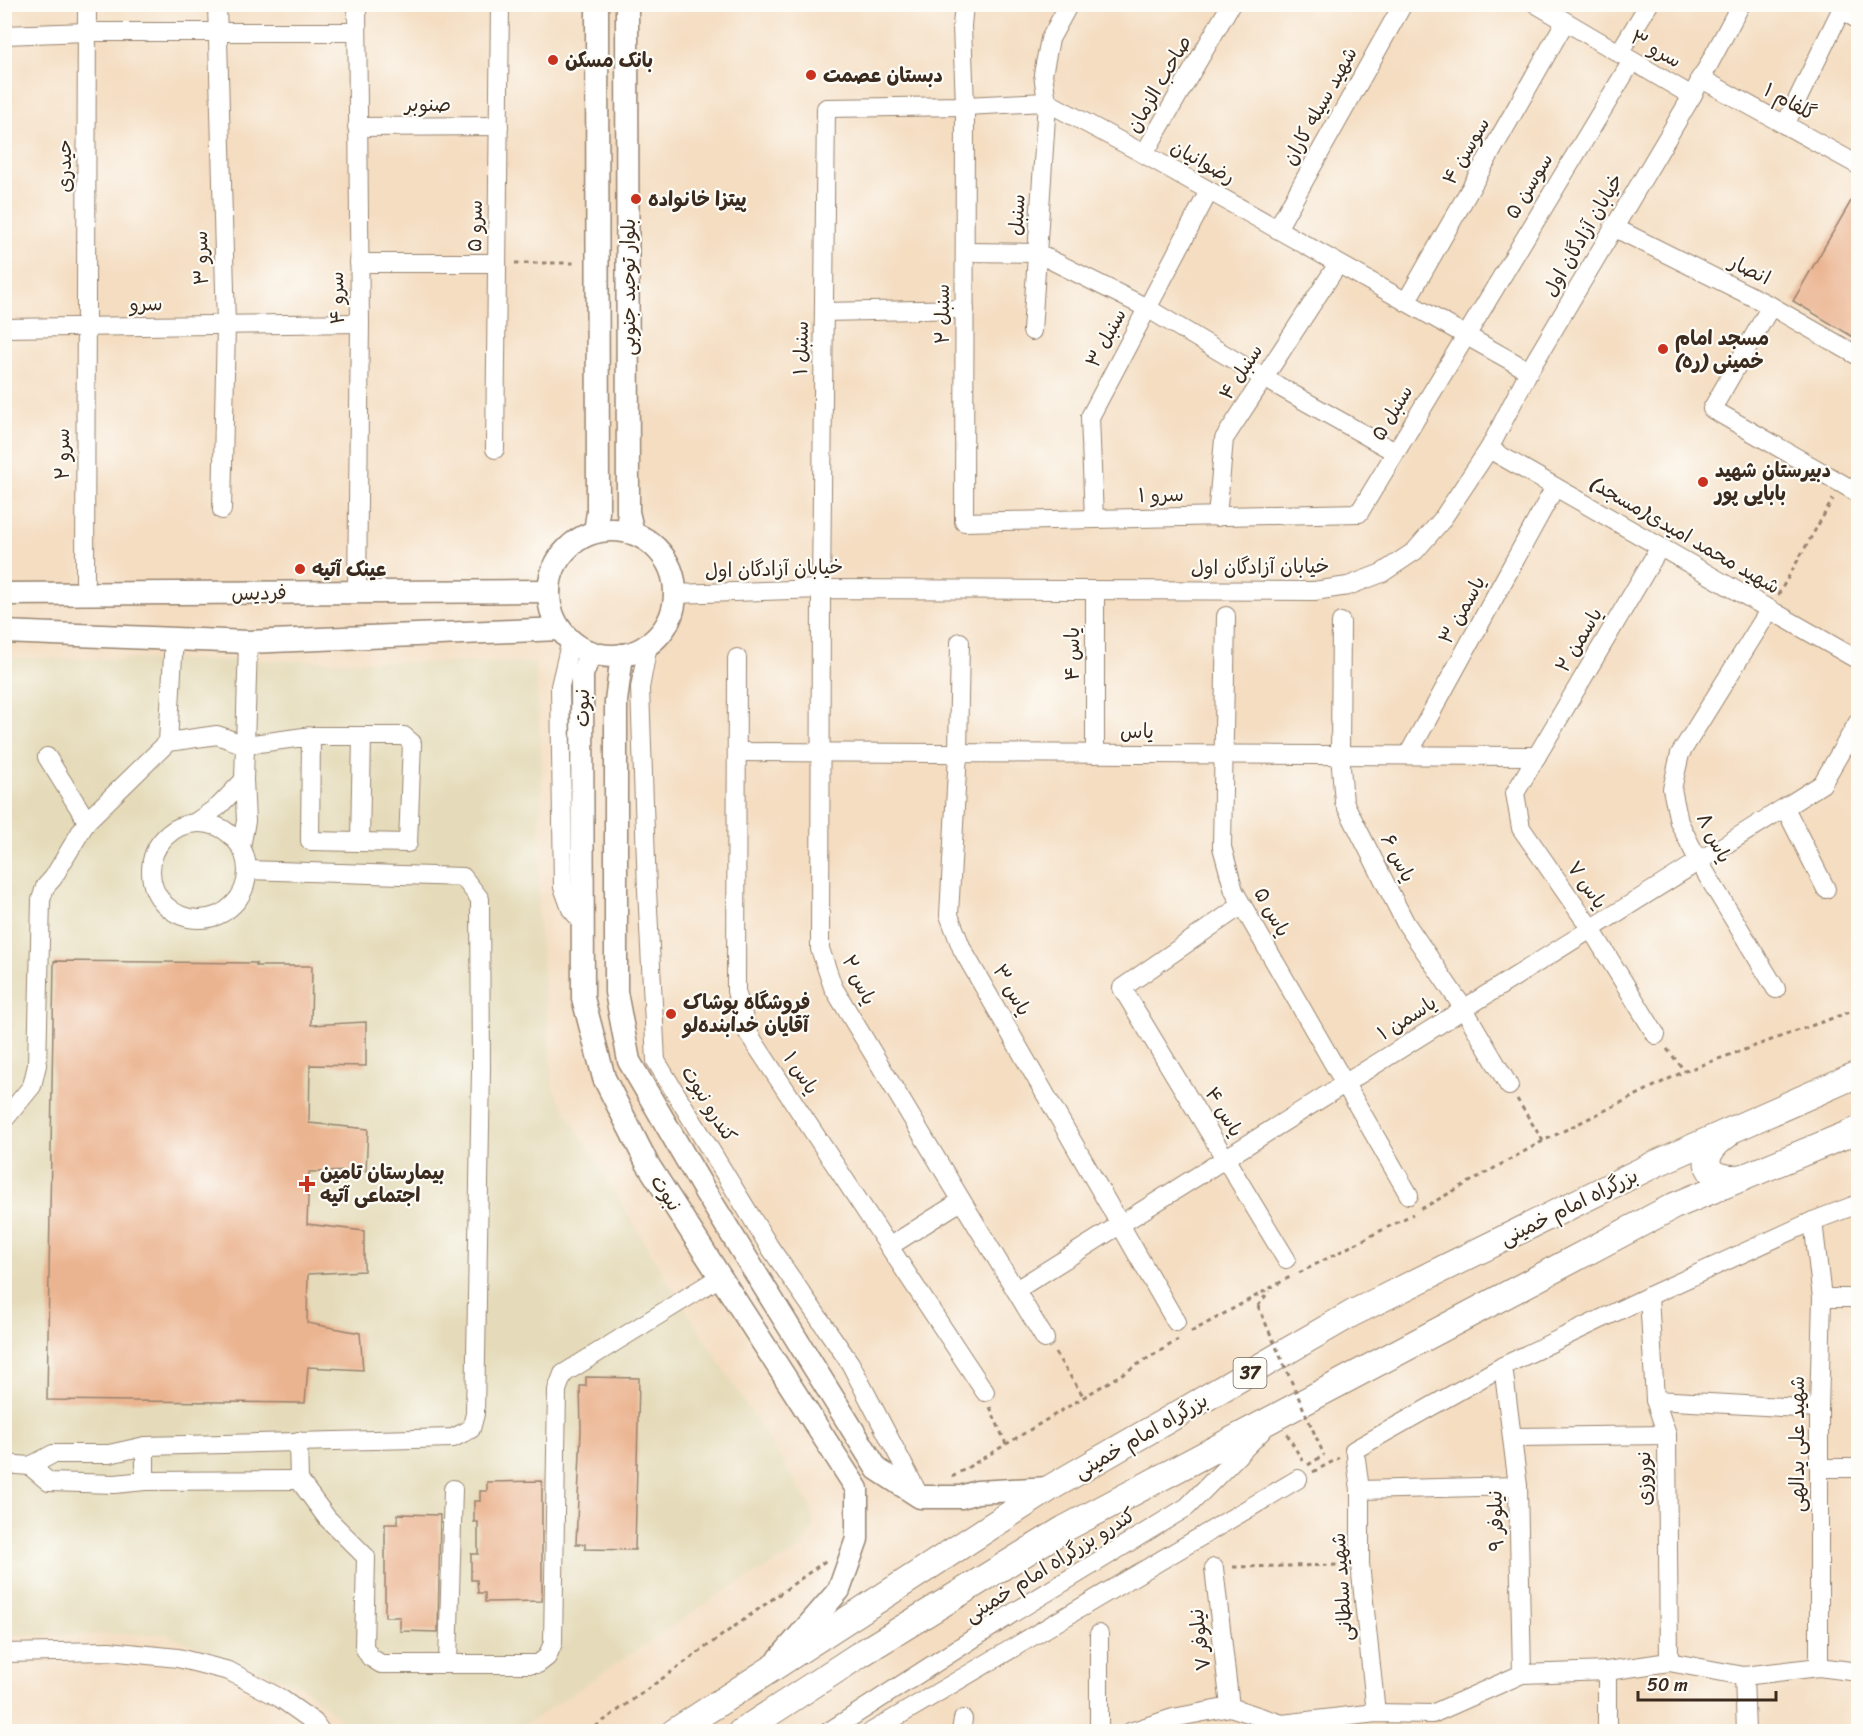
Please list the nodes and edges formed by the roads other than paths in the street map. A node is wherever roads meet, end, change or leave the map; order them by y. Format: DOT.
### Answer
graph roads {
  1 [pos="87,4"];
  2 [pos="217,4"];
  3 [pos="357,4"];
  4 [pos="500,4"];
  5 [pos="597,4"];
  6 [pos="627,4"];
  7 [pos="964,4"];
  8 [pos="1069,4"];
  9 [pos="1231,4"];
  10 [pos="1403,4"];
  11 [pos="1536,4"];
  12 [pos="1649,4"];
  13 [pos="1741,4"];
  14 [pos="1843,7"];
  15 [pos="1858,20"];
  16 [pos="1565,22"];
  17 [pos="87,32"];
  18 [pos="218,32"];
  19 [pos="357,32"];
  20 [pos="4,35"];
  21 [pos="1626,57"];
  22 [pos="1700,78"];
  23 [pos="1692,96"];
  24 [pos="1047,102"];
  25 [pos="965,106"];
  26 [pos="1785,125"];
  27 [pos="499,126"];
  28 [pos="357,127"];
  29 [pos="1144,154"];
  30 [pos="1858,165"];
  31 [pos="1209,191"];
  32 [pos="1613,227"];
  33 [pos="1277,229"];
  34 [pos="965,252"];
  35 [pos="1037,253"];
  36 [pos="359,263"];
  37 [pos="497,263"];
  38 [pos="1338,264"];
  39 [pos="1406,302"];
  40 [pos="1771,306"];
  41 [pos="965,309"];
  42 [pos="1147,309"];
  43 [pos="824,312"];
  44 [pos="360,323"];
  45 [pos="226,326"];
  46 [pos="85,327"];
  47 [pos="4,328"];
  48 [pos="1032,331"];
  49 [pos="1465,336"];
  50 [pos="1858,356"];
  51 [pos="1529,371"];
  52 [pos="1264,378"];
  53 [pos="495,449"];
  54 [pos="1489,449"];
  55 [pos="1395,452"];
  56 [pos="1555,487"];
  57 [pos="1858,493"];
  58 [pos="222,510"];
  59 [pos="1359,513"];
  60 [pos="1217,517"];
  61 [pos="1094,519"];
  62 [pos="964,522"];
  63 [pos="594,532"];
  64 [pos="633,533"];
  65 [pos="1660,547"];
  66 [pos="85,580"];
  67 [pos="821,589"];
  68 [pos="1095,590"];
  69 [pos="357,591"];
  70 [pos="549,591"];
  71 [pos="4,594"];
  72 [pos="675,594"];
  73 [pos="1770,609"];
  74 [pos="1226,616"];
  75 [pos="1341,622"];
  76 [pos="4,632"];
  77 [pos="565,634"];
  78 [pos="174,638"];
  79 [pos="248,642"];
  80 [pos="960,642"];
  81 [pos="648,645"];
  82 [pos="591,652"];
  83 [pos="622,656"];
  84 [pos="737,657"];
  85 [pos="1858,660"];
  86 [pos="1858,722"];
  87 [pos="311,736"];
  88 [pos="362,736"];
  89 [pos="168,742"];
  90 [pos="245,745"];
  91 [pos="737,752"];
  92 [pos="820,752"];
  93 [pos="958,753"];
  94 [pos="1095,754"];
  95 [pos="1223,754"];
  96 [pos="1340,755"];
  97 [pos="1408,755"];
  98 [pos="47,756"];
  99 [pos="1537,756"];
  100 [pos="244,780"];
  101 [pos="1785,808"];
  102 [pos="87,821"];
  103 [pos="196,822"];
  104 [pos="360,842"];
  105 [pos="241,847"];
  106 [pos="1700,862"];
  107 [pos="247,870"];
  108 [pos="1826,889"];
  109 [pos="1242,905"];
  110 [pos="583,923"];
  111 [pos="1591,929"];
  112 [pos="1776,989"];
  113 [pos="1464,1009"];
  114 [pos="1656,1035"];
  115 [pos="1858,1074"];
  116 [pos="1344,1084"];
  117 [pos="1509,1086"];
  118 [pos="4,1120"];
  119 [pos="1734,1130"];
  120 [pos="1858,1130"];
  121 [pos="1226,1158"];
  122 [pos="1655,1164"];
  123 [pos="1746,1177"];
  124 [pos="1409,1196"];
  125 [pos="962,1201"];
  126 [pos="1858,1204"];
  127 [pos="1674,1206"];
  128 [pos="1813,1221"];
  129 [pos="1119,1225"];
  130 [pos="890,1246"];
  131 [pos="1286,1259"];
  132 [pos="720,1277"];
  133 [pos="1016,1290"];
  134 [pos="1649,1296"];
  135 [pos="1822,1298"];
  136 [pos="1858,1298"];
  137 [pos="1176,1322"];
  138 [pos="1045,1339"];
  139 [pos="1503,1366"];
  140 [pos="985,1392"];
  141 [pos="1655,1400"];
  142 [pos="1819,1409"];
  143 [pos="1277,1415"];
  144 [pos="1666,1435"];
  145 [pos="1512,1437"];
  146 [pos="298,1441"];
  147 [pos="145,1446"];
  148 [pos="4,1464"];
  149 [pos="30,1466"];
  150 [pos="1820,1468"];
  151 [pos="1858,1468"];
  152 [pos="1298,1479"];
  153 [pos="299,1480"];
  154 [pos="145,1481"];
  155 [pos="1518,1486"];
  156 [pos="1050,1488"];
  157 [pos="453,1489"];
  158 [pos="1360,1490"];
  159 [pos="920,1497"];
  160 [pos="1214,1568"];
  161 [pos="1099,1635"];
  162 [pos="4,1653"];
  163 [pos="1669,1662"];
  164 [pos="448,1663"];
  165 [pos="1819,1667"];
  166 [pos="770,1669"];
  167 [pos="1607,1671"];
  168 [pos="1858,1672"];
  169 [pos="1522,1674"];
  170 [pos="1744,1676"];
  171 [pos="1230,1707"];
  172 [pos="1376,1713"];
  173 [pos="1434,1723"];
  174 [pos="1173,1725"];
  175 [pos="1283,1728"];
  176 [pos="4,1730"];
  177 [pos="11,1731"];
  178 [pos="321,1731"];
  179 [pos="674,1731"];
  180 [pos="741,1731"];
  181 [pos="828,1731"];
  182 [pos="871,1731"];
  183 [pos="1100,1731"];
  184 [pos="1130,1731"];
  185 [pos="1606,1731"];
  186 [pos="1746,1731"];
  1 -- 17 [label="street, حیدری"];
  2 -- 18 [label="street, سرو ۳"];
  3 -- 19 [label="street, سرو ۴"];
  4 -- 27 [label="street, سرو ۵"];
  5 -- 63 [label="main road, بلوار توحید جنوبی"];
  6 -- 64 [label="main road, بلوار توحید جنوبی"];
  7 -- 25 [label="street, سنبل ۲"];
  8 -- 24 [label="street, سنبل"];
  9 -- 29 [label="street, صاحب الزمان"];
  10 -- 33 [label="street, شهید سیله کاران"];
  11 -- 16 [label="street, سرو ۳"];
  12 -- 21 [label="street, سوسن ۵"];
  13 -- 22 [label="street, خیابان آزادگان اول"];
  14 -- 15 [label="street"];
  14 -- 26 [label="street"];
  16 -- 21 [label="street, سرو ۳"];
  16 -- 39 [label="street, سوسن ۴"];
  17 -- 18 [label="street"];
  17 -- 20 [label="street"];
  17 -- 46 [label="street, حیدری"];
  18 -- 19 [label="street"];
  18 -- 45 [label="street, سرو ۳"];
  19 -- 28 [label="street, سرو ۴"];
  21 -- 23 [label="street, سرو ۳"];
  21 -- 49 [label="street, سوسن ۵"];
  22 -- 23 [label="street, خیابان آزادگان اول"];
  22 -- 26 [label="street, گلفام ۱"];
  23 -- 32 [label="street, خیابان آزادگان اول"];
  24 -- 25 [label="street"];
  24 -- 29 [label="street, رضوانیان"];
  24 -- 35 [label="street, سنبل"];
  25 -- 34 [label="street, سنبل ۲"];
  25 -- 43 [label="street, سنبل ۱"];
  26 -- 30 [label="street, گلفام ۱"];
  27 -- 28 [label="street, صنوبر"];
  27 -- 37 [label="street, سرو ۵"];
  28 -- 36 [label="street, سرو ۴"];
  29 -- 31 [label="street, رضوانیان"];
  31 -- 33 [label="street, رضوانیان"];
  31 -- 42 [label="street, سنبل ۳"];
  32 -- 40 [label="street, انصار"];
  32 -- 51 [label="street, خیابان آزادگان اول"];
  33 -- 38 [label="street, رضوانیان"];
  34 -- 35 [label="street"];
  34 -- 41 [label="street, سنبل ۲"];
  35 -- 42 [label="street"];
  35 -- 48 [label="street, سنبل"];
  36 -- 37 [label="street"];
  36 -- 44 [label="street, سرو ۴"];
  37 -- 53 [label="street, سرو ۵"];
  38 -- 39 [label="street, رضوانیان"];
  38 -- 52 [label="street, سنبل ۴"];
  39 -- 49 [label="street, رضوانیان"];
  40 -- 50 [label="street"];
  40 -- 57 [label="street, انصار"];
  41 -- 43 [label="street"];
  41 -- 62 [label="street, سنبل ۲"];
  42 -- 52 [label="street"];
  42 -- 61 [label="street, سنبل ۳"];
  43 -- 67 [label="street, سنبل ۱"];
  44 -- 45 [label="street, سرو"];
  44 -- 69 [label="street, سرو ۴"];
  45 -- 46 [label="street, سرو"];
  45 -- 58 [label="street, سرو ۳"];
  46 -- 47 [label="street, سرو"];
  46 -- 66 [label="street, سرو ۲"];
  49 -- 51 [label="street, رضوانیان"];
  49 -- 55 [label="street, سنبل ۵"];
  51 -- 54 [label="street, خیابان آزادگان اول"];
  52 -- 55 [label="street"];
  52 -- 60 [label="street, سنبل ۴"];
  54 -- 56 [label="street, (مسجد)شهید محمد امیدی"];
  54 -- 68 [label="street, خیابان آزادگان اول"];
  55 -- 59 [label="street, سنبل ۵"];
  56 -- 65 [label="street, (مسجد)شهید محمد امیدی"];
  56 -- 97 [label="street, یاسمن ۳"];
  59 -- 60 [label="street, سرو ۱"];
  60 -- 61 [label="street, سرو ۱"];
  61 -- 62 [label="street, سرو ۱"];
  63 -- 64 [label="main road"];
  63 -- 70 [label="main road"];
  64 -- 72 [label="main road"];
  65 -- 73 [label="street, (مسجد)شهید محمد امیدی"];
  65 -- 99 [label="street, یاسمن ۲"];
  67 -- 68 [label="street, خیابان آزادگان اول"];
  67 -- 72 [label="street, خیابان آزادگان اول"];
  67 -- 92 [label="street, یاس ۲"];
  68 -- 94 [label="street, یاس ۴"];
  69 -- 70 [label="main road, فردیس"];
  69 -- 71 [label="main road, فردیس"];
  70 -- 77 [label="main road"];
  72 -- 81 [label="main road"];
  73 -- 85 [label="street, (مسجد)شهید محمد امیدی"];
  73 -- 106 [label="street, یاس ۸"];
  74 -- 95 [label="street, یاس ۵"];
  75 -- 96 [label="street, یاس ۶"];
  76 -- 78 [label="main road"];
  77 -- 79 [label="main road"];
  77 -- 82 [label="main road"];
  77 -- 110 [label="street"];
  78 -- 79 [label="main road"];
  78 -- 89 [label="street"];
  79 -- 90 [label="street"];
  80 -- 93 [label="street, یاس ۳"];
  81 -- 83 [label="main road"];
  81 -- 159 [label="street, کندرو نبوت"];
  82 -- 83 [label="main road"];
  82 -- 110 [label="main road, نبوت"];
  83 -- 159 [label="main road, نبوت"];
  84 -- 91 [label="street, یاس ۱"];
  86 -- 101 [label="street, یاسمن ۱"];
  87 -- 88 [label="street"];
  87 -- 90 [label="street"];
  87 -- 104 [label="street"];
  88 -- 104 [label="street"];
  88 -- 104 [label="street"];
  89 -- 90 [label="street"];
  89 -- 102 [label="street"];
  90 -- 100 [label="street"];
  91 -- 92 [label="street, یاس"];
  91 -- 130 [label="street, یاس ۱"];
  92 -- 93 [label="street, یاس"];
  92 -- 125 [label="street, یاس ۲"];
  93 -- 94 [label="street, یاس"];
  93 -- 129 [label="street, یاس ۳"];
  94 -- 95 [label="street, یاس"];
  95 -- 96 [label="street, یاس"];
  95 -- 109 [label="street, یاس ۵"];
  96 -- 97 [label="street, یاس"];
  96 -- 113 [label="street, یاس ۶"];
  97 -- 99 [label="street, یاس"];
  98 -- 102 [label="street"];
  99 -- 111 [label="street, یاس ۷"];
  100 -- 103 [label="street"];
  100 -- 105 [label="street"];
  101 -- 106 [label="street, یاسمن ۱"];
  101 -- 108 [label="street"];
  102 -- 118 [label="street"];
  103 -- 105 [label="street"];
  103 -- 107 [label="street"];
  105 -- 107 [label="street"];
  106 -- 111 [label="street, یاسمن ۱"];
  106 -- 112 [label="street, یاس ۸"];
  107 -- 146 [label="street"];
  109 -- 116 [label="street, یاس ۵"];
  109 -- 121 [label="street, یاس ۴"];
  110 -- 132 [label="main road, نبوت"];
  111 -- 113 [label="street, یاسمن ۱"];
  111 -- 114 [label="street, یاس ۷"];
  113 -- 116 [label="street, یاسمن ۱"];
  113 -- 117 [label="street, یاس ۶"];
  115 -- 119 [label="highway, بزرگراه امام خمینی / 37"];
  116 -- 121 [label="street, یاسمن ۱"];
  116 -- 124 [label="street, یاس ۵"];
  119 -- 122 [label="highway, بزرگراه امام خمینی / 37"];
  119 -- 123 [label="highway"];
  120 -- 123 [label="highway, 37"];
  121 -- 129 [label="street, یاسمن ۱"];
  121 -- 131 [label="street, یاس ۴"];
  122 -- 127 [label="highway"];
  122 -- 156 [label="highway, بزرگراه امام خمینی / 37"];
  123 -- 127 [label="highway, 37"];
  125 -- 130 [label="street"];
  125 -- 133 [label="street, یاس ۲"];
  126 -- 128 [label="street"];
  127 -- 143 [label="highway, 37"];
  128 -- 134 [label="street"];
  128 -- 135 [label="street, شهید علی یدالهی"];
  129 -- 133 [label="street, یاسمن ۱"];
  129 -- 137 [label="street, یاس ۳"];
  130 -- 140 [label="street, یاس ۱"];
  132 -- 164 [label="street"];
  132 -- 166 [label="main road, نبوت"];
  133 -- 138 [label="street, یاس ۲"];
  134 -- 139 [label="street"];
  134 -- 141 [label="street, نوروزی"];
  135 -- 136 [label="street"];
  135 -- 142 [label="street, شهید علی یدالهی"];
  139 -- 145 [label="street, نیلوفر ۹"];
  139 -- 158 [label="street, شهید سلطانی"];
  141 -- 142 [label="street"];
  141 -- 144 [label="street, نوروزی"];
  142 -- 150 [label="street, شهید علی یدالهی"];
  143 -- 180 [label="highway, 37"];
  143 -- 181 [label="street, کندرو بزرگراه امام خمینی"];
  144 -- 145 [label="street"];
  144 -- 163 [label="street, نوروزی"];
  145 -- 155 [label="street, نیلوفر ۹"];
  146 -- 147 [label="street"];
  146 -- 153 [label="street"];
  147 -- 149 [label="street"];
  147 -- 154 [label="street"];
  148 -- 149 [label="street"];
  149 -- 154 [label="street"];
  150 -- 151 [label="street"];
  150 -- 165 [label="street, شهید علی یدالهی"];
  152 -- 182 [label="street"];
  153 -- 154 [label="street"];
  153 -- 164 [label="street"];
  155 -- 158 [label="street"];
  155 -- 169 [label="street, نیلوفر ۹"];
  156 -- 159 [label="main road"];
  156 -- 166 [label="highway, بزرگراه امام خمینی / 37"];
  157 -- 164 [label="street"];
  158 -- 172 [label="street, شهید سلطانی"];
  160 -- 171 [label="street, نیلوفر ۷"];
  161 -- 183 [label="street"];
  162 -- 178 [label="street"];
  163 -- 167 [label="street"];
  163 -- 170 [label="street"];
  165 -- 168 [label="street"];
  165 -- 170 [label="street"];
  166 -- 179 [label="highway, بزرگراه امام خمینی / 37"];
  167 -- 169 [label="street"];
  167 -- 185 [label="street"];
  169 -- 173 [label="street"];
  170 -- 186 [label="street"];
  171 -- 174 [label="street"];
  171 -- 175 [label="street"];
  172 -- 173 [label="street"];
  172 -- 175 [label="street"];
  174 -- 184 [label="street"];
  176 -- 177 [label="street"];
}
